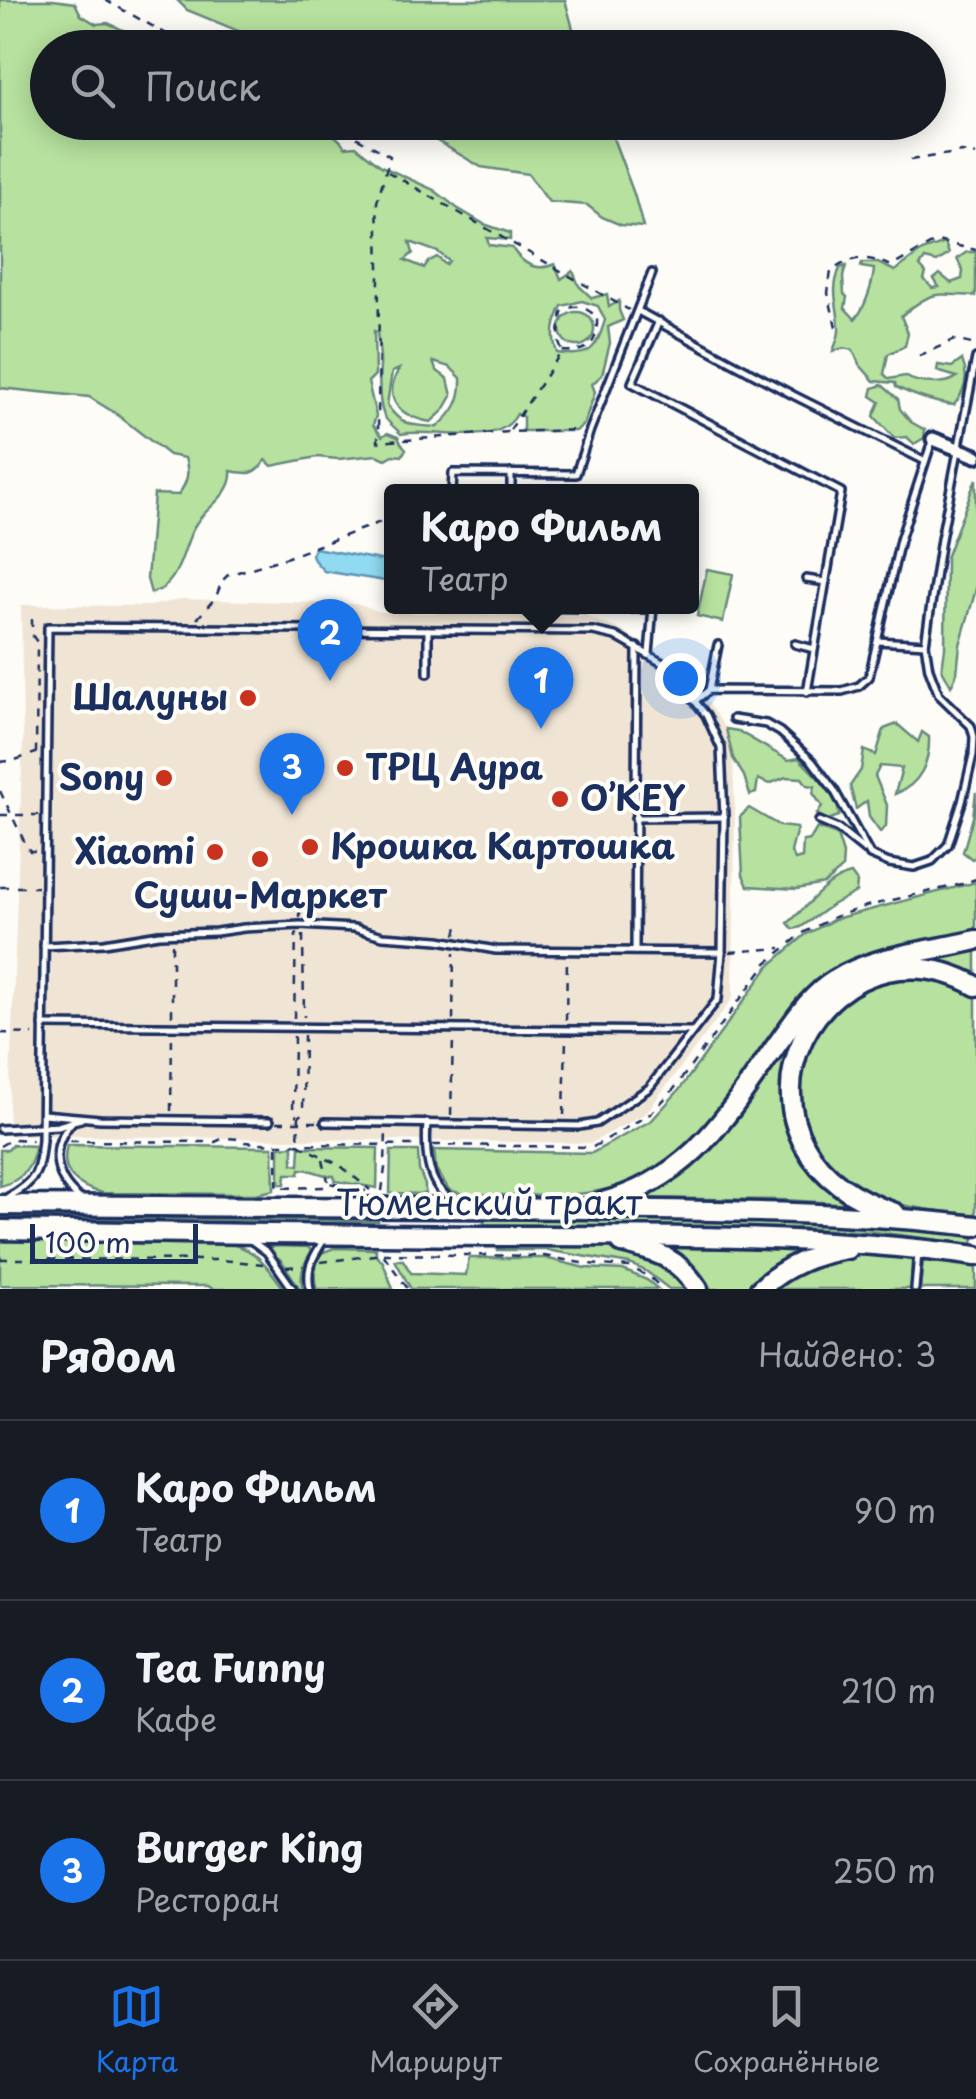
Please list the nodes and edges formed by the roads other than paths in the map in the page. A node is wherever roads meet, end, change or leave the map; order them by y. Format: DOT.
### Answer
graph roads {
  1 [pos="652,273"];
  2 [pos="638,313"];
  3 [pos="659,321"];
  4 [pos="976,358"];
  5 [pos="933,439"];
  6 [pos="959,451"];
  7 [pos="976,456"];
  8 [pos="925,461"];
  9 [pos="511,473"];
  10 [pos="452,484"];
  11 [pos="511,484"];
  12 [pos="806,579"];
  13 [pos="826,582"];
  14 [pos="652,614"];
  15 [pos="428,630"];
  16 [pos="878,641"];
  17 [pos="795,644"];
  18 [pos="925,644"];
  19 [pos="718,645"];
  20 [pos="637,647"];
  21 [pos="814,649"];
  22 [pos="649,654"];
  23 [pos="428,673"];
  24 [pos="709,690"];
  25 [pos="807,692"];
  26 [pos="695,701"];
  27 [pos="732,719"];
  28 [pos="973,725"];
  29 [pos="634,818"];
  30 [pos="724,818"];
  31 [pos="819,822"];
  32 [pos="870,854"];
  33 [pos="976,940"];
  34 [pos="43,946"];
  35 [pos="635,952"];
  36 [pos="722,952"];
  37 [pos="976,986"];
  38 [pos="43,1025"];
  39 [pos="692,1031"];
  40 [pos="42,1114"];
  41 [pos="84,1118"];
  42 [pos="72,1121"];
  43 [pos="270,1122"];
  44 [pos="324,1122"];
  45 [pos="427,1124"];
  46 [pos="42,1127"];
  47 [pos="0,1129"];
  48 [pos="0,1202"];
  49 [pos="95,1205"];
  50 [pos="468,1206"];
  51 [pos="562,1208"];
  52 [pos="915,1220"];
  53 [pos="976,1226"];
  54 [pos="0,1230"];
  55 [pos="241,1234"];
  56 [pos="326,1235"];
  57 [pos="597,1236"];
  58 [pos="910,1249"];
  59 [pos="976,1256"];
  60 [pos="293,1289"];
  61 [pos="310,1289"];
  62 [pos="698,1289"];
  63 [pos="760,1289"];
  64 [pos="914,1289"];
  1 -- 2 [label="lane"];
  2 -- 3 [label="lane"];
  2 -- 9 [label="lane"];
  3 -- 8 [label="lane"];
  3 -- 13 [label="lane"];
  4 -- 6 [label="lane"];
  5 -- 6 [label="street"];
  5 -- 8 [label="lane"];
  6 -- 7 [label="street"];
  6 -- 18 [label="lane"];
  8 -- 16 [label="lane"];
  9 -- 10 [label="lane"];
  9 -- 11 [label="lane"];
  12 -- 13 [label="lane"];
  13 -- 21 [label="lane"];
  14 -- 22 [label="lane"];
  15 -- 20 [label="lane"];
  15 -- 23 [label="lane"];
  15 -- 34 [label="lane"];
  16 -- 18 [label="lane"];
  16 -- 25 [label="lane"];
  17 -- 21 [label="lane"];
  18 -- 28 [label="lane"];
  19 -- 24 [label="lane"];
  20 -- 22 [label="lane"];
  20 -- 29 [label="lane"];
  21 -- 25 [label="lane"];
  22 -- 26 [label="lane"];
  24 -- 25 [label="lane"];
  24 -- 26 [label="lane"];
  26 -- 30 [label="lane"];
  27 -- 32 [label="lane"];
  28 -- 32 [label="lane"];
  29 -- 30 [label="lane"];
  29 -- 35 [label="lane"];
  30 -- 36 [label="lane"];
  31 -- 32 [label="lane"];
  33 -- 51 [label="main road"];
  34 -- 35 [label="lane"];
  34 -- 38 [label="lane"];
  35 -- 36 [label="lane"];
  36 -- 39 [label="lane"];
  37 -- 52 [label="main road"];
  38 -- 39 [label="lane"];
  38 -- 40 [label="lane"];
  39 -- 45 [label="lane"];
  40 -- 41 [label="lane"];
  40 -- 46 [label="lane"];
  41 -- 42 [label="lane"];
  41 -- 43 [label="lane"];
  42 -- 46 [label="lane"];
  42 -- 49 [label="lane"];
  44 -- 45 [label="lane"];
  45 -- 50 [label="lane"];
  46 -- 47 [label="lane"];
  46 -- 48 [label="lane"];
  48 -- 49 [label="main road, Тюменский тракт"];
  49 -- 50 [label="main road, Тюменский тракт"];
  50 -- 51 [label="main road, Тюменский тракт"];
  51 -- 52 [label="main road, Тюменский тракт"];
  52 -- 53 [label="main road, Тюменский тракт"];
  54 -- 55 [label="main road, Тюменский тракт"];
  55 -- 56 [label="main road, Тюменский тракт"];
  55 -- 60 [label="lane"];
  56 -- 57 [label="main road, Тюменский тракт"];
  56 -- 61 [label="lane"];
  57 -- 58 [label="main road, Тюменский тракт"];
  57 -- 62 [label="main road"];
  58 -- 59 [label="main road, Тюменский тракт"];
  58 -- 63 [label="main road"];
  58 -- 64 [label="lane"];
}
